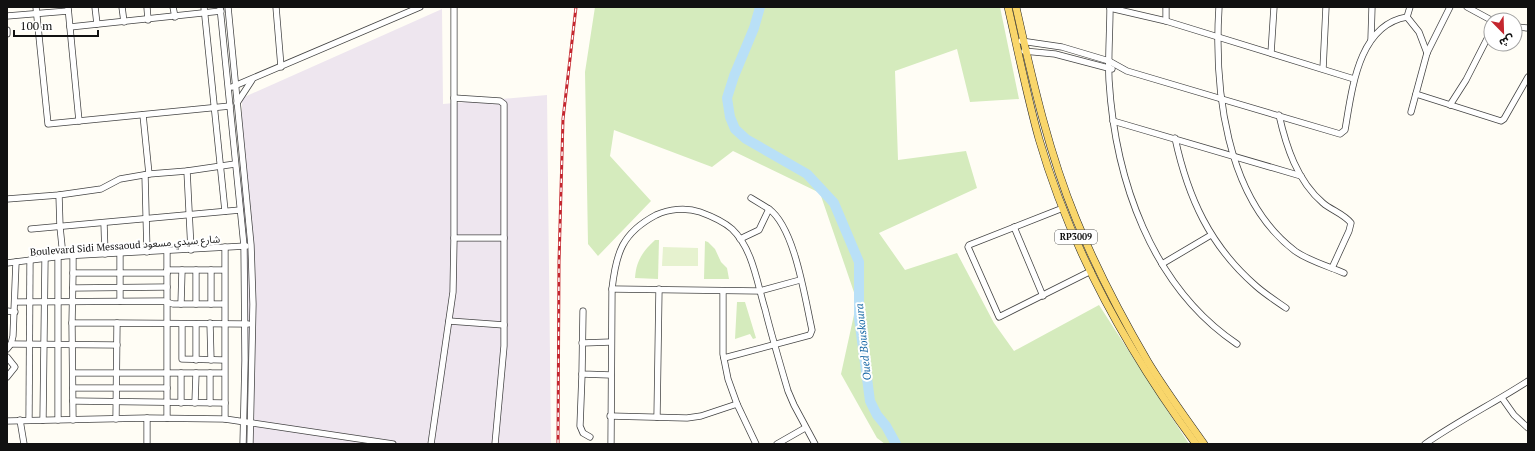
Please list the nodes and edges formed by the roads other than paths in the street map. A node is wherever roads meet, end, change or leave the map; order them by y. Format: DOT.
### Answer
graph roads {
  1 [pos="96,7"];
  2 [pos="122,7"];
  3 [pos="147,7"];
  4 [pos="174,7"];
  5 [pos="228,7"];
  6 [pos="276,7"];
  7 [pos="454,7"];
  8 [pos="1008,7"];
  9 [pos="1016,7"];
  10 [pos="1110,7"];
  11 [pos="1166,7"];
  12 [pos="1219,7"];
  13 [pos="1274,7"];
  14 [pos="1326,7"];
  15 [pos="1372,7"];
  16 [pos="1410,7"];
  17 [pos="1450,7"];
  18 [pos="1467,7"];
  19 [pos="417,8"];
  20 [pos="68,9"];
  21 [pos="220,9"];
  22 [pos="36,10"];
  23 [pos="204,10"];
  24 [pos="7,16"];
  25 [pos="174,16"];
  26 [pos="1483,16"];
  27 [pos="1407,17"];
  28 [pos="148,20"];
  29 [pos="124,22"];
  30 [pos="1166,22"];
  31 [pos="97,24"];
  32 [pos="70,27"];
  33 [pos="7,30"];
  34 [pos="7,34"];
  35 [pos="1218,37"];
  36 [pos="1371,39"];
  37 [pos="1020,42"];
  38 [pos="1483,47"];
  39 [pos="1026,50"];
  40 [pos="1018,52"];
  41 [pos="1271,53"];
  42 [pos="1427,53"];
  43 [pos="1109,61"];
  44 [pos="281,67"];
  45 [pos="1119,68"];
  46 [pos="1323,69"];
  47 [pos="1109,70"];
  48 [pos="1528,77"];
  49 [pos="253,79"];
  50 [pos="1354,79"];
  51 [pos="235,86"];
  52 [pos="228,89"];
  53 [pos="1416,94"];
  54 [pos="454,98"];
  55 [pos="1221,98"];
  56 [pos="237,103"];
  57 [pos="1450,105"];
  58 [pos="230,106"];
  59 [pos="213,108"];
  60 [pos="1411,112"];
  61 [pos="143,115"];
  62 [pos="1279,115"];
  63 [pos="79,121"];
  64 [pos="1113,121"];
  65 [pos="1175,138"];
  66 [pos="1234,155"];
  67 [pos="235,164"];
  68 [pos="220,167"];
  69 [pos="187,171"];
  70 [pos="147,174"];
  71 [pos="1300,176"];
  72 [pos="59,195"];
  73 [pos="752,198"];
  74 [pos="7,199"];
  75 [pos="1063,208"];
  76 [pos="769,209"];
  77 [pos="240,210"];
  78 [pos="225,211"];
  79 [pos="188,214"];
  80 [pos="145,219"];
  81 [pos="104,223"];
  82 [pos="60,227"];
  83 [pos="1014,227"];
  84 [pos="31,229"];
  85 [pos="1211,235"];
  86 [pos="454,238"];
  87 [pos="504,238"];
  88 [pos="740,239"];
  89 [pos="251,245"];
  90 [pos="244,246"];
  91 [pos="225,247"];
  92 [pos="191,250"];
  93 [pos="167,251"];
  94 [pos="147,252"];
  95 [pos="104,254"];
  96 [pos="120,254"];
  97 [pos="73,256"];
  98 [pos="60,257"];
  99 [pos="45,259"];
  100 [pos="30,260"];
  101 [pos="16,262"];
  102 [pos="7,263"];
  103 [pos="1162,264"];
  104 [pos="1332,268"];
  105 [pos="182,270"];
  106 [pos="196,270"];
  107 [pos="211,270"];
  108 [pos="224,270"];
  109 [pos="167,271"];
  110 [pos="1091,272"];
  111 [pos="73,273"];
  112 [pos="120,273"];
  113 [pos="1344,273"];
  114 [pos="800,280"];
  115 [pos="120,287"];
  116 [pos="167,287"];
  117 [pos="72,288"];
  118 [pos="612,289"];
  119 [pos="659,289"];
  120 [pos="723,291"];
  121 [pos="760,291"];
  122 [pos="1043,296"];
  123 [pos="73,301"];
  124 [pos="120,301"];
  125 [pos="16,302"];
  126 [pos="30,302"];
  127 [pos="45,302"];
  128 [pos="59,302"];
  129 [pos="168,303"];
  130 [pos="181,304"];
  131 [pos="196,304"];
  132 [pos="210,304"];
  133 [pos="224,304"];
  134 [pos="1286,308"];
  135 [pos="7,311"];
  136 [pos="583,311"];
  137 [pos="15,312"];
  138 [pos="449,321"];
  139 [pos="72,323"];
  140 [pos="117,323"];
  141 [pos="225,323"];
  142 [pos="167,324"];
  143 [pos="182,324"];
  144 [pos="196,324"];
  145 [pos="210,324"];
  146 [pos="245,324"];
  147 [pos="252,324"];
  148 [pos="504,325"];
  149 [pos="7,331"];
  150 [pos="13,336"];
  151 [pos="611,342"];
  152 [pos="582,343"];
  153 [pos="774,344"];
  154 [pos="1237,344"];
  155 [pos="29,345"];
  156 [pos="44,345"];
  157 [pos="59,345"];
  158 [pos="72,345"];
  159 [pos="117,345"];
  160 [pos="9,347"];
  161 [pos="7,357"];
  162 [pos="724,358"];
  163 [pos="196,360"];
  164 [pos="211,360"];
  165 [pos="224,360"];
  166 [pos="167,373"];
  167 [pos="181,373"];
  168 [pos="196,373"];
  169 [pos="210,373"];
  170 [pos="224,373"];
  171 [pos="73,374"];
  172 [pos="116,374"];
  173 [pos="582,374"];
  174 [pos="611,375"];
  175 [pos="7,377"];
  176 [pos="1528,381"];
  177 [pos="73,388"];
  178 [pos="116,388"];
  179 [pos="167,388"];
  180 [pos="1502,398"];
  181 [pos="73,401"];
  182 [pos="116,402"];
  183 [pos="167,403"];
  184 [pos="181,403"];
  185 [pos="196,403"];
  186 [pos="210,403"];
  187 [pos="225,403"];
  188 [pos="737,404"];
  189 [pos="610,416"];
  190 [pos="657,417"];
  191 [pos="147,418"];
  192 [pos="167,418"];
  193 [pos="225,418"];
  194 [pos="116,419"];
  195 [pos="20,420"];
  196 [pos="29,420"];
  197 [pos="44,420"];
  198 [pos="58,420"];
  199 [pos="73,420"];
  200 [pos="244,420"];
  201 [pos="7,421"];
  202 [pos="251,422"];
  203 [pos="806,428"];
  204 [pos="1528,428"];
  205 [pos="590,437"];
  206 [pos="24,444"];
  207 [pos="147,444"];
  208 [pos="243,444"];
  209 [pos="250,444"];
  210 [pos="393,444"];
  211 [pos="431,444"];
  212 [pos="495,444"];
  213 [pos="611,444"];
  214 [pos="756,444"];
  215 [pos="777,444"];
  216 [pos="815,444"];
  217 [pos="1196,444"];
  218 [pos="1204,444"];
  219 [pos="1425,444"];
  1 -- 31 [label="street"];
  2 -- 29 [label="street"];
  3 -- 28 [label="street"];
  4 -- 25 [label="street"];
  5 -- 51 [label="street"];
  6 -- 44 [label="street"];
  7 -- 54 [label="street"];
  8 -- 37 [label="main road, RP3009"];
  9 -- 37 [label="main road, RP3009"];
  10 -- 30 [label="street"];
  10 -- 43 [label="street"];
  11 -- 30 [label="street"];
  12 -- 35 [label="street"];
  13 -- 41 [label="street"];
  14 -- 46 [label="street"];
  15 -- 36 [label="street"];
  16 -- 27 [label="street"];
  17 -- 42 [label="street"];
  18 -- 26 [label="street"];
  19 -- 44 [label="street"];
  20 -- 22 [label="street"];
  20 -- 32 [label="street"];
  21 -- 23 [label="street"];
  21 -- 52 [label="street"];
  22 -- 24 [label="street"];
  22 -- 63 [label="street"];
  23 -- 25 [label="street"];
  23 -- 59 [label="street"];
  25 -- 28 [label="street"];
  27 -- 36 [label="street"];
  27 -- 42 [label="street"];
  28 -- 29 [label="street"];
  29 -- 31 [label="street"];
  30 -- 35 [label="street"];
  31 -- 32 [label="street"];
  32 -- 63 [label="street"];
  33 -- 34 [label="street"];
  35 -- 41 [label="street"];
  35 -- 55 [label="street"];
  36 -- 50 [label="street"];
  37 -- 39 [label="main road, RP3009"];
  37 -- 40 [label="main road, RP3009"];
  37 -- 43 [label="street"];
  38 -- 57 [label="street"];
  39 -- 40 [label="street"];
  39 -- 47 [label="street"];
  39 -- 218 [label="main road, RP3009"];
  40 -- 75 [label="main road, RP3009"];
  41 -- 46 [label="street"];
  42 -- 53 [label="street"];
  43 -- 45 [label="street"];
  43 -- 47 [label="street"];
  44 -- 49 [label="street"];
  45 -- 47 [label="street"];
  45 -- 55 [label="street"];
  46 -- 50 [label="street"];
  47 -- 64 [label="street"];
  48 -- 57 [label="street"];
  49 -- 51 [label="street"];
  49 -- 56 [label="street"];
  50 -- 62 [label="street"];
  51 -- 52 [label="street"];
  51 -- 56 [label="street"];
  52 -- 58 [label="street"];
  53 -- 57 [label="street"];
  53 -- 60 [label="street"];
  54 -- 86 [label="street"];
  54 -- 87 [label="street"];
  55 -- 62 [label="street"];
  55 -- 66 [label="street"];
  56 -- 89 [label="street"];
  58 -- 59 [label="street"];
  58 -- 67 [label="street"];
  59 -- 61 [label="street"];
  59 -- 68 [label="street"];
  61 -- 63 [label="street"];
  61 -- 70 [label="street"];
  62 -- 71 [label="street"];
  64 -- 65 [label="street"];
  64 -- 103 [label="street"];
  65 -- 66 [label="street"];
  65 -- 85 [label="street"];
  66 -- 71 [label="street"];
  66 -- 104 [label="street"];
  67 -- 68 [label="street"];
  67 -- 77 [label="street"];
  68 -- 69 [label="street"];
  68 -- 78 [label="street"];
  69 -- 70 [label="street"];
  69 -- 79 [label="street"];
  70 -- 72 [label="street"];
  70 -- 80 [label="street"];
  71 -- 104 [label="street"];
  72 -- 74 [label="street"];
  72 -- 82 [label="street"];
  73 -- 76 [label="street"];
  75 -- 83 [label="street"];
  75 -- 110 [label="main road, RP3009"];
  76 -- 88 [label="street"];
  76 -- 114 [label="street"];
  77 -- 78 [label="street"];
  77 -- 90 [label="street"];
  78 -- 79 [label="street"];
  79 -- 80 [label="street"];
  79 -- 92 [label="street"];
  80 -- 81 [label="street"];
  80 -- 94 [label="street"];
  81 -- 82 [label="street"];
  81 -- 95 [label="street"];
  82 -- 84 [label="street"];
  82 -- 98 [label="street"];
  83 -- 122 [label="street"];
  83 -- 122 [label="street"];
  85 -- 103 [label="street"];
  85 -- 134 [label="street"];
  86 -- 87 [label="street"];
  86 -- 138 [label="street"];
  87 -- 148 [label="street"];
  88 -- 118 [label="street"];
  88 -- 121 [label="street"];
  89 -- 90 [label="street, Boulevard Sidi Messaoud شارع سيدي مسعود"];
  89 -- 147 [label="street"];
  90 -- 91 [label="street, Boulevard Sidi Messaoud شارع سيدي مسعود"];
  90 -- 146 [label="street"];
  91 -- 92 [label="street, Boulevard Sidi Messaoud شارع سيدي مسعود"];
  91 -- 108 [label="street"];
  92 -- 93 [label="street, Boulevard Sidi Messaoud شارع سيدي مسعود"];
  93 -- 94 [label="street, Boulevard Sidi Messaoud شارع سيدي مسعود"];
  93 -- 109 [label="street"];
  94 -- 96 [label="street, Boulevard Sidi Messaoud شارع سيدي مسعود"];
  95 -- 96 [label="street, Boulevard Sidi Messaoud شارع سيدي مسعود"];
  95 -- 97 [label="street, Boulevard Sidi Messaoud شارع سيدي مسعود"];
  96 -- 112 [label="street"];
  97 -- 98 [label="street, Boulevard Sidi Messaoud شارع سيدي مسعود"];
  97 -- 111 [label="street"];
  98 -- 99 [label="street, Boulevard Sidi Messaoud شارع سيدي مسعود"];
  98 -- 128 [label="street"];
  99 -- 100 [label="street, Boulevard Sidi Messaoud شارع سيدي مسعود"];
  99 -- 127 [label="street"];
  100 -- 101 [label="street, Boulevard Sidi Messaoud شارع سيدي مسعود"];
  100 -- 126 [label="street"];
  101 -- 102 [label="street, Boulevard Sidi Messaoud شارع سيدي مسعود"];
  101 -- 125 [label="street"];
  103 -- 154 [label="street"];
  104 -- 113 [label="street"];
  105 -- 106 [label="street"];
  105 -- 109 [label="street"];
  105 -- 130 [label="street"];
  106 -- 107 [label="street"];
  106 -- 131 [label="street"];
  107 -- 108 [label="street"];
  107 -- 132 [label="street"];
  108 -- 133 [label="street"];
  109 -- 112 [label="street"];
  109 -- 116 [label="street"];
  110 -- 122 [label="street"];
  110 -- 217 [label="main road, RP3009"];
  111 -- 112 [label="street"];
  111 -- 117 [label="street"];
  112 -- 115 [label="street"];
  114 -- 121 [label="street"];
  114 -- 153 [label="street"];
  115 -- 116 [label="street"];
  115 -- 117 [label="street"];
  115 -- 124 [label="street"];
  116 -- 129 [label="street"];
  117 -- 123 [label="street"];
  118 -- 119 [label="street"];
  118 -- 151 [label="street"];
  119 -- 120 [label="street"];
  119 -- 190 [label="street"];
  120 -- 121 [label="street"];
  120 -- 162 [label="street"];
  121 -- 153 [label="street"];
  123 -- 124 [label="street"];
  123 -- 128 [label="street"];
  123 -- 139 [label="street"];
  124 -- 129 [label="street"];
  125 -- 126 [label="street"];
  125 -- 137 [label="street"];
  126 -- 127 [label="street"];
  126 -- 155 [label="street"];
  127 -- 128 [label="street"];
  127 -- 156 [label="street"];
  128 -- 157 [label="street"];
  129 -- 130 [label="street"];
  129 -- 142 [label="street"];
  130 -- 131 [label="street"];
  131 -- 132 [label="street"];
  132 -- 133 [label="street"];
  133 -- 141 [label="street"];
  135 -- 137 [label="street"];
  136 -- 152 [label="street"];
  137 -- 150 [label="street"];
  138 -- 148 [label="street"];
  138 -- 211 [label="street"];
  139 -- 140 [label="street"];
  139 -- 158 [label="street"];
  140 -- 142 [label="street"];
  140 -- 159 [label="street"];
  141 -- 145 [label="street"];
  141 -- 146 [label="street"];
  141 -- 165 [label="street"];
  142 -- 143 [label="street"];
  142 -- 166 [label="street"];
  143 -- 144 [label="street"];
  143 -- 163 [label="street"];
  144 -- 145 [label="street"];
  144 -- 163 [label="street"];
  145 -- 164 [label="street"];
  146 -- 147 [label="street"];
  146 -- 200 [label="street"];
  147 -- 202 [label="street"];
  148 -- 212 [label="street"];
  149 -- 150 [label="street"];
  150 -- 160 [label="street"];
  151 -- 152 [label="street"];
  151 -- 174 [label="street"];
  152 -- 173 [label="street"];
  153 -- 162 [label="street"];
  153 -- 203 [label="street"];
  155 -- 156 [label="street"];
  155 -- 160 [label="street"];
  155 -- 196 [label="street"];
  156 -- 157 [label="street"];
  156 -- 197 [label="street"];
  157 -- 158 [label="street"];
  157 -- 198 [label="street"];
  158 -- 159 [label="street"];
  158 -- 171 [label="street"];
  159 -- 172 [label="street"];
  161 -- 175 [label="street"];
  162 -- 188 [label="street"];
  163 -- 164 [label="street"];
  164 -- 165 [label="street"];
  165 -- 170 [label="street"];
  166 -- 167 [label="street"];
  166 -- 172 [label="street"];
  166 -- 179 [label="street"];
  167 -- 168 [label="street"];
  167 -- 184 [label="street"];
  168 -- 169 [label="street"];
  168 -- 185 [label="street"];
  169 -- 170 [label="street"];
  169 -- 186 [label="street"];
  170 -- 187 [label="street"];
  171 -- 172 [label="street"];
  171 -- 177 [label="street"];
  172 -- 178 [label="street"];
  173 -- 174 [label="street"];
  173 -- 205 [label="street"];
  174 -- 189 [label="street"];
  176 -- 180 [label="street"];
  177 -- 178 [label="street"];
  177 -- 181 [label="street"];
  178 -- 179 [label="street"];
  178 -- 182 [label="street"];
  179 -- 183 [label="street"];
  180 -- 204 [label="street"];
  180 -- 219 [label="street"];
  181 -- 182 [label="street"];
  181 -- 199 [label="street"];
  182 -- 183 [label="street"];
  182 -- 194 [label="street"];
  183 -- 184 [label="street"];
  183 -- 192 [label="street"];
  184 -- 185 [label="street"];
  185 -- 186 [label="street"];
  186 -- 187 [label="street"];
  187 -- 193 [label="street"];
  188 -- 190 [label="street"];
  188 -- 214 [label="street"];
  189 -- 190 [label="street"];
  189 -- 213 [label="street"];
  191 -- 192 [label="street"];
  191 -- 194 [label="street"];
  191 -- 207 [label="street"];
  192 -- 193 [label="street"];
  193 -- 200 [label="street"];
  194 -- 199 [label="street"];
  195 -- 196 [label="street"];
  195 -- 201 [label="street"];
  195 -- 206 [label="street"];
  196 -- 197 [label="street"];
  197 -- 198 [label="street"];
  198 -- 199 [label="street"];
  200 -- 202 [label="street"];
  200 -- 208 [label="street"];
  202 -- 209 [label="street"];
  202 -- 210 [label="street"];
  203 -- 215 [label="street"];
  203 -- 216 [label="street"];
}
